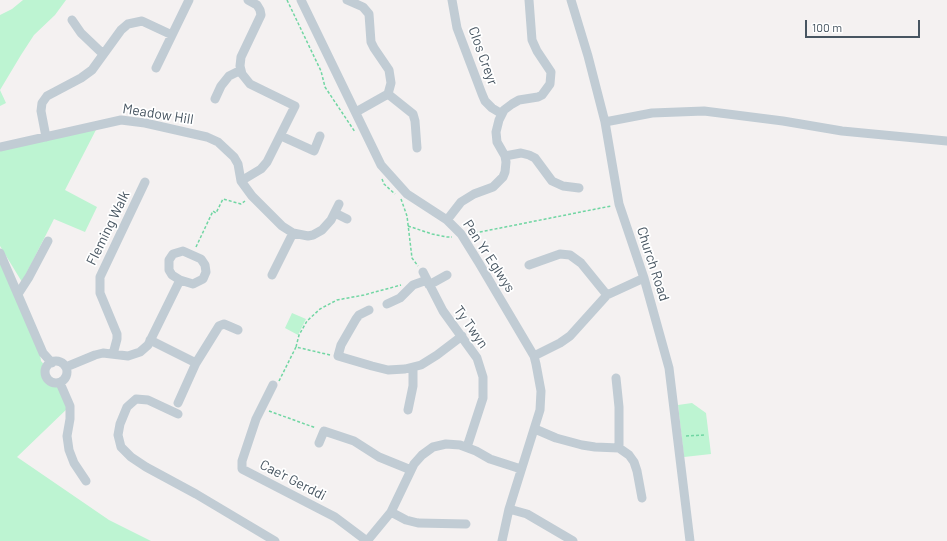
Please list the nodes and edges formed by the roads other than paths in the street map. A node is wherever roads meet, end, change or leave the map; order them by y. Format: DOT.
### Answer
graph roads {
  1 [pos="189,0"];
  2 [pos="248,0"];
  3 [pos="300,0"];
  4 [pos="347,0"];
  5 [pos="452,0"];
  6 [pos="529,0"];
  7 [pos="571,0"];
  8 [pos="72,20"];
  9 [pos="172,35"];
  10 [pos="103,54"];
  11 [pos="156,68"];
  12 [pos="241,70"];
  13 [pos="388,94"];
  14 [pos="215,99"];
  15 [pos="356,112"];
  16 [pos="502,114"];
  17 [pos="605,122"];
  18 [pos="281,136"];
  19 [pos="320,136"];
  20 [pos="46,137"];
  21 [pos="947,141"];
  22 [pos="0,148"];
  23 [pos="417,148"];
  24 [pos="505,156"];
  25 [pos="241,181"];
  26 [pos="145,182"];
  27 [pos="579,188"];
  28 [pos="339,204"];
  29 [pos="334,213"];
  30 [pos="348,219"];
  31 [pos="447,220"];
  32 [pos="293,233"];
  33 [pos="48,240"];
  34 [pos="0,253"];
  35 [pos="529,265"];
  36 [pos="272,275"];
  37 [pos="447,275"];
  38 [pos="644,278"];
  39 [pos="426,279"];
  40 [pos="180,280"];
  41 [pos="18,294"];
  42 [pos="607,295"];
  43 [pos="387,304"];
  44 [pos="368,310"];
  45 [pos="238,330"];
  46 [pos="462,336"];
  47 [pos="150,340"];
  48 [pos="113,354"];
  49 [pos="534,356"];
  50 [pos="52,363"];
  51 [pos="196,363"];
  52 [pos="66,367"];
  53 [pos="413,368"];
  54 [pos="616,378"];
  55 [pos="60,383"];
  56 [pos="273,384"];
  57 [pos="178,403"];
  58 [pos="408,410"];
  59 [pos="178,414"];
  60 [pos="535,429"];
  61 [pos="319,444"];
  62 [pos="466,447"];
  63 [pos="618,448"];
  64 [pos="521,469"];
  65 [pos="411,470"];
  66 [pos="86,481"];
  67 [pos="642,498"];
  68 [pos="509,509"];
  69 [pos="391,512"];
  70 [pos="466,524"];
  71 [pos="275,541"];
  72 [pos="367,541"];
  73 [pos="502,541"];
  74 [pos="574,541"];
  75 [pos="690,541"];
  1 -- 9 [label="street"];
  2 -- 12 [label="street"];
  3 -- 15 [label="street, Pen Yr Eglwys"];
  4 -- 13 [label="street"];
  5 -- 16 [label="street, Clos Creyr"];
  6 -- 16 [label="street"];
  7 -- 17 [label="street, Church Road"];
  8 -- 10 [label="street"];
  9 -- 10 [label="street"];
  9 -- 11 [label="street"];
  10 -- 20 [label="street"];
  12 -- 14 [label="street"];
  12 -- 18 [label="street"];
  13 -- 15 [label="street"];
  13 -- 23 [label="street"];
  15 -- 31 [label="street, Pen Yr Eglwys"];
  16 -- 24 [label="street"];
  17 -- 21 [label="street"];
  17 -- 38 [label="street, Church Road"];
  18 -- 19 [label="street"];
  18 -- 25 [label="street"];
  20 -- 22 [label="street, Meadow Hill"];
  20 -- 25 [label="street, Meadow Hill"];
  24 -- 27 [label="street"];
  24 -- 31 [label="street"];
  25 -- 32 [label="street"];
  26 -- 48 [label="street, Fleming Walk"];
  28 -- 29 [label="street"];
  29 -- 30 [label="street"];
  29 -- 32 [label="street"];
  31 -- 49 [label="street, Pen Yr Eglwys"];
  32 -- 36 [label="street"];
  33 -- 41 [label="street"];
  34 -- 41 [label="street"];
  35 -- 42 [label="street"];
  37 -- 39 [label="street"];
  38 -- 42 [label="street"];
  38 -- 75 [label="street, Church Road"];
  39 -- 43 [label="street"];
  39 -- 46 [label="street, Ty Twyn"];
  40 -- 40 [label="street"];
  40 -- 47 [label="street"];
  41 -- 50 [label="street"];
  42 -- 49 [label="street"];
  44 -- 53 [label="street"];
  45 -- 51 [label="street"];
  46 -- 53 [label="street"];
  46 -- 62 [label="street, Ty Twyn"];
  47 -- 48 [label="street"];
  47 -- 51 [label="street"];
  48 -- 52 [label="street"];
  49 -- 60 [label="street, Pen Yr Eglwys"];
  50 -- 52 [label="street"];
  50 -- 55 [label="street"];
  51 -- 57 [label="street"];
  52 -- 55 [label="street"];
  53 -- 58 [label="street"];
  54 -- 63 [label="street"];
  55 -- 66 [label="street"];
  56 -- 72 [label="street, Cae'r Gerddi"];
  59 -- 71 [label="street"];
  60 -- 63 [label="street"];
  60 -- 64 [label="street, Pen Yr Eglwys"];
  61 -- 65 [label="street"];
  62 -- 64 [label="street"];
  62 -- 65 [label="street"];
  63 -- 67 [label="street"];
  64 -- 68 [label="street, Pen Yr Eglwys"];
  65 -- 69 [label="street"];
  68 -- 73 [label="street, Pen Yr Eglwys"];
  68 -- 74 [label="street"];
  69 -- 70 [label="street"];
  69 -- 72 [label="street"];
}
